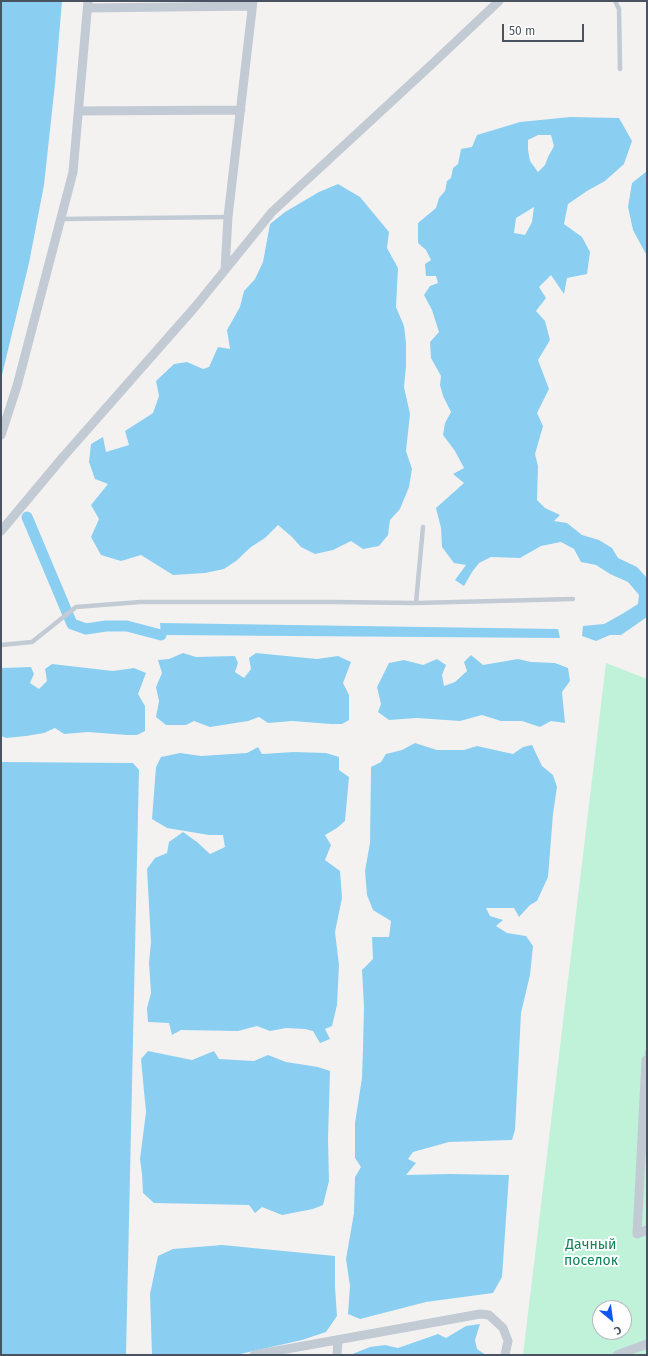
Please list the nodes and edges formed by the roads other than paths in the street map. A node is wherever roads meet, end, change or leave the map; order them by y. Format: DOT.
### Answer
graph roads {
  1 [pos="499,1"];
  2 [pos="615,1"];
  3 [pos="88,4"];
  4 [pos="252,4"];
  5 [pos="620,69"];
  6 [pos="241,110"];
  7 [pos="79,111"];
  8 [pos="228,217"];
  9 [pos="61,219"];
  10 [pos="225,270"];
  11 [pos="1,435"];
  12 [pos="423,527"];
  13 [pos="1,531"];
  14 [pos="573,599"];
  15 [pos="416,603"];
  16 [pos="1,645"];
  17 [pos="647,1057"];
  18 [pos="647,1230"];
  19 [pos="338,1340"];
  20 [pos="647,1344"];
  21 [pos="254,1355"];
  22 [pos="337,1355"];
  23 [pos="505,1355"];
  24 [pos="617,1355"];
  1 -- 10 [label="street"];
  2 -- 5 [label="lane"];
  3 -- 4 [label="street"];
  3 -- 7 [label="street"];
  4 -- 6 [label="street"];
  6 -- 7 [label="street"];
  6 -- 8 [label="street"];
  7 -- 9 [label="street"];
  8 -- 9 [label="lane"];
  8 -- 10 [label="street"];
  9 -- 11 [label="street"];
  10 -- 13 [label="street"];
  12 -- 15 [label="lane"];
  14 -- 15 [label="lane"];
  15 -- 16 [label="lane"];
  17 -- 18 [label="street"];
  19 -- 21 [label="street"];
  19 -- 22 [label="street"];
  19 -- 23 [label="street"];
  20 -- 24 [label="street"];
}
